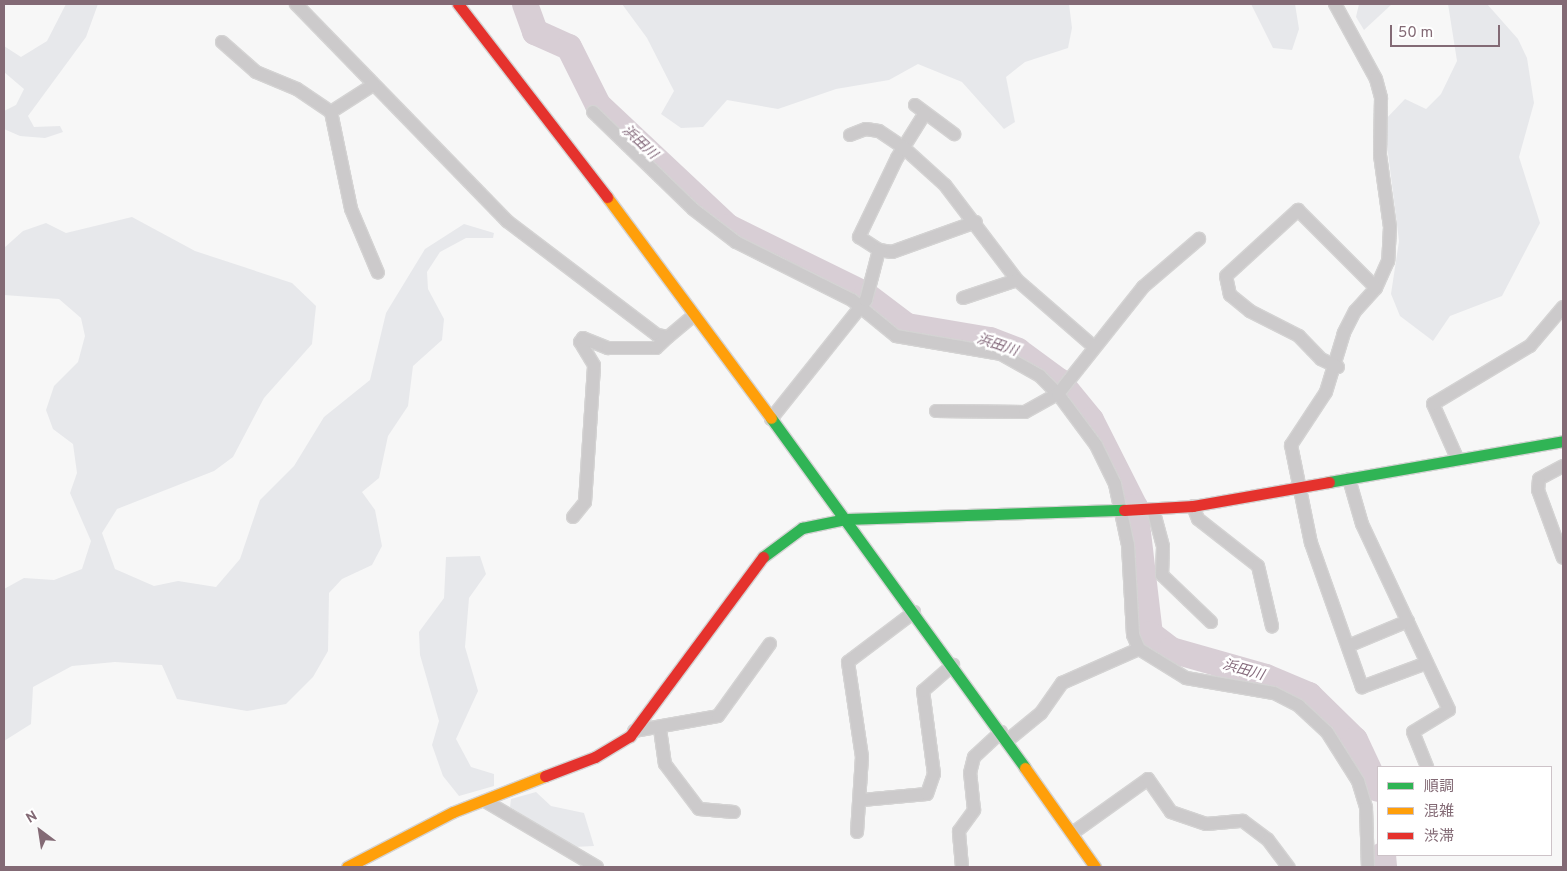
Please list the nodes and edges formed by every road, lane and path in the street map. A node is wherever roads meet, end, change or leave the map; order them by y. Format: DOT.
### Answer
graph roads {
  1 [pos="296,4"];
  2 [pos="458,4"];
  3 [pos="1335,4"];
  4 [pos="222,42"];
  5 [pos="373,85"];
  6 [pos="915,105"];
  7 [pos="330,112"];
  8 [pos="593,112"];
  9 [pos="925,113"];
  10 [pos="954,134"];
  11 [pos="850,135"];
  12 [pos="904,148"];
  13 [pos="976,222"];
  14 [pos="1199,239"];
  15 [pos="879,250"];
  16 [pos="378,273"];
  17 [pos="1017,280"];
  18 [pos="1376,288"];
  19 [pos="963,298"];
  20 [pos="866,299"];
  21 [pos="1563,307"];
  22 [pos="694,315"];
  23 [pos="668,337"];
  24 [pos="1093,346"];
  25 [pos="1338,367"];
  26 [pos="1064,389"];
  27 [pos="936,411"];
  28 [pos="770,419"];
  29 [pos="1563,441"];
  30 [pos="1457,458"];
  31 [pos="1563,466"];
  32 [pos="1349,479"];
  33 [pos="1298,488"];
  34 [pos="1194,506"];
  35 [pos="1150,509"];
  36 [pos="1123,510"];
  37 [pos="573,517"];
  38 [pos="846,519"];
  39 [pos="1563,558"];
  40 [pos="914,612"];
  41 [pos="1408,621"];
  42 [pos="1211,622"];
  43 [pos="1272,626"];
  44 [pos="770,644"];
  45 [pos="1348,646"];
  46 [pos="1139,649"];
  47 [pos="1427,662"];
  48 [pos="953,665"];
  49 [pos="660,729"];
  50 [pos="634,731"];
  51 [pos="1005,736"];
  52 [pos="1427,766"];
  53 [pos="485,800"];
  54 [pos="862,800"];
  55 [pos="734,812"];
  56 [pos="857,832"];
  57 [pos="1074,832"];
  58 [pos="346,867"];
  59 [pos="596,867"];
  60 [pos="962,867"];
  61 [pos="1095,867"];
  62 [pos="1288,867"];
  63 [pos="1368,867"];
  1 -- 5 [label="street"];
  2 -- 22 [label="street"];
  3 -- 18 [label="street"];
  4 -- 7 [label="street"];
  5 -- 7 [label="street"];
  5 -- 23 [label="street"];
  6 -- 9 [label="street"];
  7 -- 16 [label="street"];
  8 -- 20 [label="street"];
  9 -- 10 [label="street"];
  9 -- 12 [label="street"];
  11 -- 12 [label="street"];
  12 -- 13 [label="street"];
  12 -- 15 [label="street"];
  13 -- 15 [label="street"];
  13 -- 17 [label="street"];
  14 -- 24 [label="street"];
  15 -- 20 [label="street"];
  17 -- 19 [label="street"];
  17 -- 24 [label="street"];
  18 -- 25 [label="street"];
  18 -- 25 [label="street"];
  20 -- 26 [label="street"];
  20 -- 28 [label="street"];
  21 -- 30 [label="street"];
  22 -- 23 [label="street"];
  22 -- 28 [label="street"];
  23 -- 37 [label="street"];
  24 -- 26 [label="street"];
  25 -- 33 [label="street"];
  26 -- 27 [label="street"];
  26 -- 36 [label="street"];
  28 -- 38 [label="street"];
  29 -- 30 [label="street"];
  30 -- 32 [label="street"];
  31 -- 39 [label="street"];
  32 -- 33 [label="street"];
  32 -- 41 [label="street"];
  33 -- 34 [label="street"];
  33 -- 45 [label="street"];
  34 -- 35 [label="street"];
  34 -- 43 [label="street"];
  35 -- 36 [label="street"];
  35 -- 42 [label="street"];
  36 -- 38 [label="street"];
  36 -- 46 [label="street"];
  38 -- 40 [label="street"];
  38 -- 50 [label="street"];
  40 -- 48 [label="street"];
  40 -- 54 [label="street"];
  41 -- 45 [label="street"];
  41 -- 47 [label="street"];
  44 -- 49 [label="street"];
  45 -- 47 [label="street"];
  46 -- 51 [label="street"];
  46 -- 63 [label="street"];
  47 -- 52 [label="street"];
  48 -- 51 [label="street"];
  48 -- 54 [label="street"];
  49 -- 50 [label="street"];
  49 -- 55 [label="street"];
  50 -- 53 [label="street"];
  51 -- 57 [label="street"];
  51 -- 60 [label="street"];
  53 -- 58 [label="street"];
  53 -- 59 [label="street"];
  54 -- 56 [label="street"];
  57 -- 61 [label="street"];
  57 -- 62 [label="street"];
}
